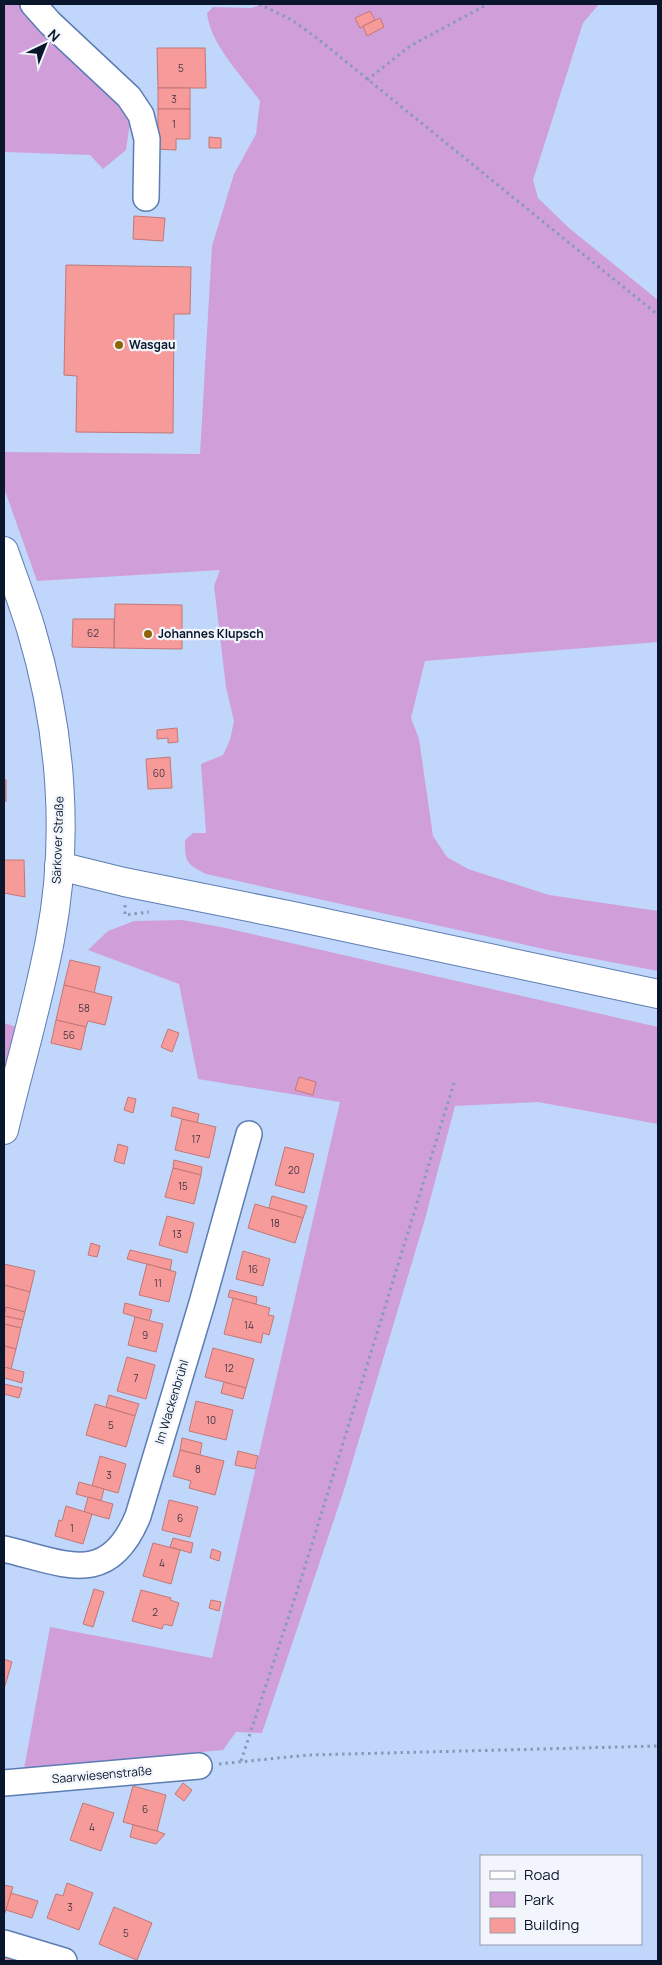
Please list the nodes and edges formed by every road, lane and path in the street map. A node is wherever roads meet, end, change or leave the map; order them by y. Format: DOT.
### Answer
graph roads {
  1 [pos="33,4"];
  2 [pos="259,4"];
  3 [pos="488,4"];
  4 [pos="367,80"];
  5 [pos="146,198"];
  6 [pos="658,315"];
  7 [pos="4,551"];
  8 [pos="59,866"];
  9 [pos="658,994"];
  10 [pos="454,1083"];
  11 [pos="4,1130"];
  12 [pos="249,1134"];
  13 [pos="4,1549"];
  14 [pos="658,1746"];
  15 [pos="241,1761"];
  16 [pos="199,1766"];
  17 [pos="4,1784"];
  18 [pos="4,1943"];
  19 [pos="64,1961"];
  1 -- 5 [label="street"];
  2 -- 4 [label="path"];
  3 -- 4 [label="path"];
  4 -- 6 [label="path"];
  7 -- 8 [label="main road, Särkover Straße"];
  8 -- 9 [label="main road"];
  8 -- 11 [label="main road, Särkover Straße"];
  10 -- 15 [label="path"];
  12 -- 13 [label="street, Im Wackenbrühl"];
  14 -- 15 [label="path"];
  15 -- 16 [label="path"];
  16 -- 17 [label="street, Saarwiesenstraße"];
  18 -- 19 [label="street"];
}
